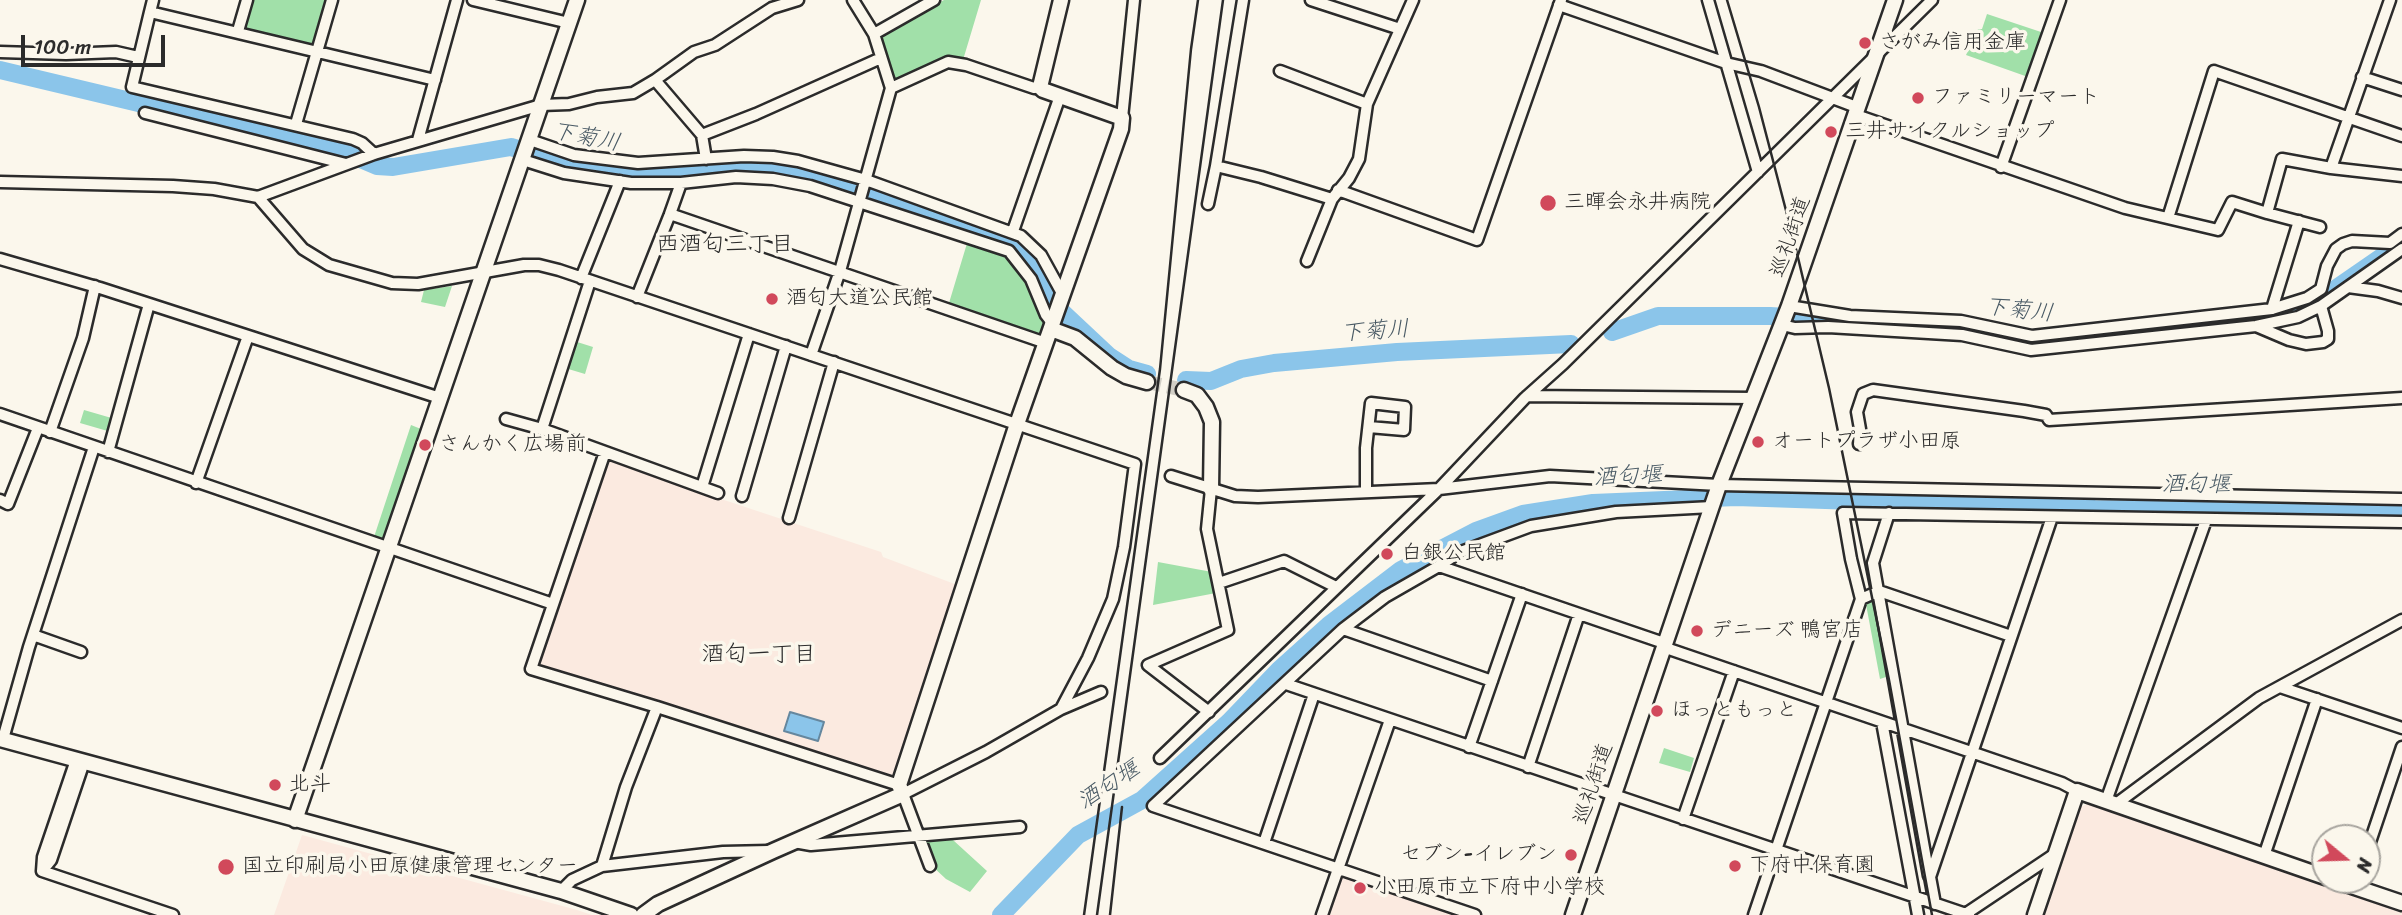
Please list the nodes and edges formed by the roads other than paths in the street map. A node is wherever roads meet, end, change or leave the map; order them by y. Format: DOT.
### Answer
graph roads {
  1 [pos="153,0"];
  2 [pos="247,0"];
  3 [pos="332,0"];
  4 [pos="457,0"];
  5 [pos="473,0"];
  6 [pos="577,0"];
  7 [pos="798,0"];
  8 [pos="853,0"];
  9 [pos="934,0"];
  10 [pos="1061,0"];
  11 [pos="1134,0"];
  12 [pos="1243,0"];
  13 [pos="1311,0"];
  14 [pos="1413,0"];
  15 [pos="1708,0"];
  16 [pos="1895,0"];
  17 [pos="1932,0"];
  18 [pos="2060,0"];
  19 [pos="2390,0"];
  20 [pos="1560,2"];
  21 [pos="506,4"];
  22 [pos="772,4"];
  23 [pos="150,12"];
  24 [pos="569,23"];
  25 [pos="1400,29"];
  26 [pos="238,31"];
  27 [pos="874,34"];
  28 [pos="317,51"];
  29 [pos="0,52"];
  30 [pos="1877,55"];
  31 [pos="138,57"];
  32 [pos="881,58"];
  33 [pos="1726,63"];
  34 [pos="1280,71"];
  35 [pos="2362,77"];
  36 [pos="435,79"];
  37 [pos="655,80"];
  38 [pos="1040,87"];
  39 [pos="891,88"];
  40 [pos="2402,90"];
  41 [pos="1060,96"];
  42 [pos="1832,99"];
  43 [pos="1367,104"];
  44 [pos="541,105"];
  45 [pos="1857,111"];
  46 [pos="145,113"];
  47 [pos="1122,118"];
  48 [pos="2348,118"];
  49 [pos="296,124"];
  50 [pos="702,135"];
  51 [pos="2402,136"];
  52 [pos="418,140"];
  53 [pos="529,141"];
  54 [pos="374,154"];
  55 [pos="523,159"];
  56 [pos="706,159"];
  57 [pos="346,163"];
  58 [pos="1216,166"];
  59 [pos="2001,167"];
  60 [pos="2331,168"];
  61 [pos="1758,172"];
  62 [pos="2402,176"];
  63 [pos="866,180"];
  64 [pos="620,181"];
  65 [pos="0,182"];
  66 [pos="681,183"];
  67 [pos="1335,195"];
  68 [pos="258,197"];
  69 [pos="859,202"];
  70 [pos="1208,204"];
  71 [pos="2267,213"];
  72 [pos="670,214"];
  73 [pos="2168,218"];
  74 [pos="2299,221"];
  75 [pos="2320,227"];
  76 [pos="1013,232"];
  77 [pos="2402,234"];
  78 [pos="2402,250"];
  79 [pos="0,258"];
  80 [pos="1307,261"];
  81 [pos="484,271"];
  82 [pos="840,271"];
  83 [pos="585,279"];
  84 [pos="95,286"];
  85 [pos="2348,287"];
  86 [pos="637,297"];
  87 [pos="1063,297"];
  88 [pos="2402,298"];
  89 [pos="149,304"];
  90 [pos="2321,306"];
  91 [pos="2272,309"];
  92 [pos="1786,316"];
  93 [pos="2256,326"];
  94 [pos="1051,328"];
  95 [pos="749,334"];
  96 [pos="248,336"];
  97 [pos="786,346"];
  98 [pos="811,355"];
  99 [pos="834,362"];
  100 [pos="1147,382"];
  101 [pos="1184,390"];
  102 [pos="1527,396"];
  103 [pos="439,398"];
  104 [pos="1753,398"];
  105 [pos="2402,398"];
  106 [pos="0,414"];
  107 [pos="506,419"];
  108 [pos="1017,424"];
  109 [pos="1369,426"];
  110 [pos="38,428"];
  111 [pos="542,429"];
  112 [pos="50,432"];
  113 [pos="1859,444"];
  114 [pos="94,447"];
  115 [pos="108,452"];
  116 [pos="605,452"];
  117 [pos="1171,476"];
  118 [pos="196,482"];
  119 [pos="1719,485"];
  120 [pos="702,487"];
  121 [pos="1211,489"];
  122 [pos="1439,489"];
  123 [pos="1366,492"];
  124 [pos="718,493"];
  125 [pos="742,496"];
  126 [pos="2402,499"];
  127 [pos="0,500"];
  128 [pos="1712,507"];
  129 [pos="1889,513"];
  130 [pos="2052,517"];
  131 [pos="789,518"];
  132 [pos="2206,520"];
  133 [pos="2402,522"];
  134 [pos="388,549"];
  135 [pos="1438,566"];
  136 [pos="1219,583"];
  137 [pos="1336,587"];
  138 [pos="1879,591"];
  139 [pos="1522,594"];
  140 [pos="1861,599"];
  141 [pos="553,604"];
  142 [pos="1579,614"];
  143 [pos="2402,621"];
  144 [pos="1343,629"];
  145 [pos="33,635"];
  146 [pos="2011,636"];
  147 [pos="1663,645"];
  148 [pos="81,652"];
  149 [pos="1734,671"];
  150 [pos="1492,681"];
  151 [pos="1286,684"];
  152 [pos="2280,687"];
  153 [pos="1101,692"];
  154 [pos="1314,694"];
  155 [pos="2317,699"];
  156 [pos="1825,703"];
  157 [pos="657,707"];
  158 [pos="1061,709"];
  159 [pos="1209,712"];
  160 [pos="1390,720"];
  161 [pos="1882,722"];
  162 [pos="2402,728"];
  163 [pos="1905,730"];
  164 [pos="1,739"];
  165 [pos="1469,747"];
  166 [pos="2402,747"];
  167 [pos="1972,753"];
  168 [pos="1160,758"];
  169 [pos="80,761"];
  170 [pos="1528,767"];
  171 [pos="901,790"];
  172 [pos="2077,791"];
  173 [pos="1613,795"];
  174 [pos="2111,803"];
  175 [pos="1683,818"];
  176 [pos="295,820"];
  177 [pos="2376,824"];
  178 [pos="1020,827"];
  179 [pos="918,836"];
  180 [pos="792,842"];
  181 [pos="1265,843"];
  182 [pos="774,850"];
  183 [pos="1776,850"];
  184 [pos="2056,854"];
  185 [pos="2264,856"];
  186 [pos="602,866"];
  187 [pos="930,866"];
  188 [pos="1338,868"];
  189 [pos="2311,872"];
  190 [pos="1930,877"];
  191 [pos="561,891"];
  192 [pos="2380,894"];
  193 [pos="1915,897"];
  194 [pos="2402,903"];
  195 [pos="1935,904"];
  196 [pos="173,915"];
  197 [pos="631,915"];
  198 [pos="643,915"];
  199 [pos="1322,915"];
  200 [pos="1475,915"];
  201 [pos="1573,915"];
  202 [pos="1754,915"];
  203 [pos="1918,915"];
  204 [pos="1966,915"];
  205 [pos="2035,915"];
  1 -- 23 [label="street"];
  2 -- 26 [label="street"];
  3 -- 28 [label="street"];
  4 -- 36 [label="street"];
  5 -- 21 [label="street"];
  6 -- 24 [label="street"];
  7 -- 22 [label="street"];
  8 -- 27 [label="street"];
  9 -- 27 [label="street"];
  10 -- 38 [label="street"];
  11 -- 47 [label="street"];
  12 -- 58 [label="street"];
  13 -- 25 [label="street"];
  14 -- 25 [label="street"];
  15 -- 33 [label="street"];
  16 -- 30 [label="street, 巡礼街道"];
  17 -- 30 [label="street"];
  18 -- 59 [label="street"];
  19 -- 35 [label="street"];
  20 -- 33 [label="street"];
  20 -- 67 [label="street"];
  21 -- 24 [label="street"];
  22 -- 37 [label="street"];
  23 -- 26 [label="street"];
  23 -- 31 [label="street"];
  24 -- 44 [label="street"];
  25 -- 43 [label="street"];
  26 -- 28 [label="street"];
  27 -- 32 [label="street"];
  28 -- 36 [label="street"];
  28 -- 49 [label="street"];
  29 -- 31 [label="street"];
  30 -- 42 [label="street"];
  30 -- 45 [label="street, 巡礼街道"];
  31 -- 49 [label="street"];
  32 -- 39 [label="street"];
  32 -- 50 [label="street"];
  33 -- 42 [label="street"];
  33 -- 61 [label="street"];
  34 -- 43 [label="street"];
  35 -- 40 [label="street"];
  35 -- 48 [label="street"];
  36 -- 52 [label="street"];
  37 -- 44 [label="street"];
  37 -- 50 [label="street"];
  38 -- 39 [label="street"];
  38 -- 41 [label="street"];
  39 -- 63 [label="street"];
  41 -- 47 [label="street"];
  41 -- 76 [label="street"];
  42 -- 45 [label="street"];
  42 -- 61 [label="street"];
  43 -- 67 [label="street"];
  44 -- 52 [label="street"];
  44 -- 53 [label="street"];
  45 -- 59 [label="street"];
  45 -- 92 [label="street, 巡礼街道"];
  46 -- 57 [label="street"];
  47 -- 87 [label="street"];
  48 -- 51 [label="street"];
  48 -- 60 [label="street"];
  48 -- 73 [label="street"];
  49 -- 54 [label="street"];
  50 -- 56 [label="street"];
  52 -- 54 [label="street"];
  53 -- 55 [label="street"];
  53 -- 56 [label="street"];
  54 -- 57 [label="street"];
  55 -- 64 [label="street"];
  55 -- 81 [label="street"];
  56 -- 63 [label="street"];
  57 -- 68 [label="street"];
  58 -- 67 [label="street"];
  58 -- 70 [label="street"];
  59 -- 73 [label="street"];
  60 -- 62 [label="street"];
  60 -- 71 [label="street"];
  61 -- 102 [label="street"];
  63 -- 69 [label="street"];
  63 -- 76 [label="street"];
  64 -- 66 [label="street"];
  64 -- 83 [label="street"];
  65 -- 68 [label="street"];
  66 -- 69 [label="street"];
  66 -- 72 [label="street"];
  67 -- 80 [label="street"];
  68 -- 81 [label="street"];
  69 -- 82 [label="street"];
  69 -- 94 [label="street"];
  71 -- 73 [label="street"];
  71 -- 74 [label="street"];
  72 -- 82 [label="street"];
  72 -- 86 [label="street"];
  74 -- 75 [label="street"];
  74 -- 91 [label="street"];
  76 -- 87 [label="street"];
  77 -- 91 [label="street"];
  78 -- 85 [label="street"];
  79 -- 84 [label="street"];
  81 -- 83 [label="street"];
  81 -- 103 [label="street"];
  82 -- 94 [label="street"];
  82 -- 98 [label="street"];
  83 -- 86 [label="street"];
  83 -- 111 [label="street"];
  84 -- 89 [label="street"];
  84 -- 112 [label="street"];
  85 -- 88 [label="street"];
  85 -- 90 [label="street"];
  86 -- 95 [label="street"];
  87 -- 94 [label="street"];
  89 -- 96 [label="street"];
  89 -- 115 [label="street"];
  90 -- 93 [label="street"];
  90 -- 93 [label="street"];
  91 -- 92 [label="street"];
  92 -- 93 [label="street"];
  92 -- 104 [label="street, 巡礼街道"];
  94 -- 100 [label="street"];
  94 -- 108 [label="street"];
  95 -- 97 [label="street"];
  95 -- 120 [label="street"];
  96 -- 103 [label="street"];
  96 -- 118 [label="street"];
  97 -- 98 [label="street"];
  97 -- 125 [label="street"];
  98 -- 99 [label="street"];
  99 -- 108 [label="street"];
  99 -- 131 [label="street"];
  101 -- 121 [label="street"];
  102 -- 104 [label="street"];
  102 -- 122 [label="street"];
  103 -- 134 [label="street"];
  104 -- 119 [label="street, 巡礼街道"];
  105 -- 113 [label="street"];
  106 -- 110 [label="street"];
  107 -- 111 [label="street"];
  108 -- 158 [label="street"];
  108 -- 171 [label="street"];
  109 -- 123 [label="street"];
  110 -- 112 [label="street"];
  110 -- 127 [label="street"];
  111 -- 116 [label="street"];
  112 -- 114 [label="street"];
  114 -- 115 [label="street"];
  114 -- 145 [label="street"];
  115 -- 118 [label="street"];
  116 -- 120 [label="street"];
  116 -- 141 [label="street"];
  117 -- 121 [label="street"];
  118 -- 134 [label="street"];
  119 -- 122 [label="street"];
  119 -- 126 [label="street"];
  119 -- 128 [label="street, 巡礼街道"];
  120 -- 124 [label="street"];
  121 -- 123 [label="street"];
  121 -- 136 [label="street"];
  122 -- 123 [label="street"];
  122 -- 137 [label="street"];
  128 -- 135 [label="street"];
  128 -- 147 [label="street, 巡礼街道"];
  129 -- 130 [label="street"];
  129 -- 138 [label="street"];
  129 -- 140 [label="street"];
  130 -- 132 [label="street"];
  130 -- 146 [label="street"];
  132 -- 133 [label="street"];
  132 -- 174 [label="street"];
  134 -- 141 [label="street"];
  134 -- 176 [label="street"];
  135 -- 139 [label="street"];
  135 -- 144 [label="street"];
  136 -- 137 [label="street"];
  136 -- 159 [label="street"];
  137 -- 159 [label="street"];
  138 -- 140 [label="street"];
  138 -- 146 [label="street"];
  138 -- 163 [label="street"];
  139 -- 142 [label="street"];
  139 -- 150 [label="street"];
  140 -- 156 [label="street"];
  141 -- 157 [label="street"];
  142 -- 147 [label="street"];
  142 -- 170 [label="street"];
  143 -- 152 [label="street"];
  144 -- 150 [label="street"];
  144 -- 151 [label="street"];
  145 -- 148 [label="street"];
  145 -- 164 [label="street"];
  146 -- 167 [label="street"];
  147 -- 149 [label="street"];
  147 -- 173 [label="street, 巡礼街道"];
  149 -- 156 [label="street"];
  149 -- 175 [label="street"];
  150 -- 165 [label="street"];
  151 -- 154 [label="street"];
  151 -- 181 [label="street"];
  152 -- 155 [label="street"];
  152 -- 174 [label="street"];
  153 -- 158 [label="street"];
  154 -- 160 [label="street"];
  154 -- 181 [label="street"];
  155 -- 162 [label="street"];
  155 -- 185 [label="street"];
  156 -- 161 [label="street"];
  156 -- 183 [label="street"];
  157 -- 171 [label="street"];
  157 -- 186 [label="street"];
  158 -- 171 [label="street"];
  159 -- 168 [label="street"];
  160 -- 165 [label="street"];
  160 -- 188 [label="street"];
  161 -- 163 [label="street"];
  161 -- 193 [label="street"];
  163 -- 167 [label="street"];
  163 -- 190 [label="street"];
  164 -- 169 [label="street"];
  165 -- 170 [label="street"];
  166 -- 177 [label="street"];
  167 -- 172 [label="street"];
  167 -- 190 [label="street"];
  169 -- 176 [label="street"];
  169 -- 196 [label="street"];
  170 -- 173 [label="street"];
  171 -- 179 [label="street"];
  171 -- 180 [label="street"];
  172 -- 174 [label="street"];
  172 -- 184 [label="street"];
  173 -- 175 [label="street"];
  173 -- 201 [label="street, 巡礼街道"];
  174 -- 185 [label="street"];
  175 -- 183 [label="street"];
  176 -- 191 [label="street"];
  178 -- 179 [label="street"];
  179 -- 180 [label="street"];
  179 -- 187 [label="street"];
  180 -- 182 [label="street"];
  181 -- 188 [label="street"];
  182 -- 186 [label="street"];
  182 -- 198 [label="street"];
  183 -- 193 [label="street"];
  183 -- 202 [label="street"];
  184 -- 204 [label="street"];
  184 -- 205 [label="street"];
  185 -- 189 [label="street"];
  186 -- 191 [label="street"];
  188 -- 199 [label="street"];
  188 -- 200 [label="street"];
  190 -- 195 [label="street"];
  191 -- 197 [label="street"];
  192 -- 194 [label="street"];
  193 -- 195 [label="street"];
  193 -- 203 [label="street"];
  195 -- 204 [label="street"];
}
